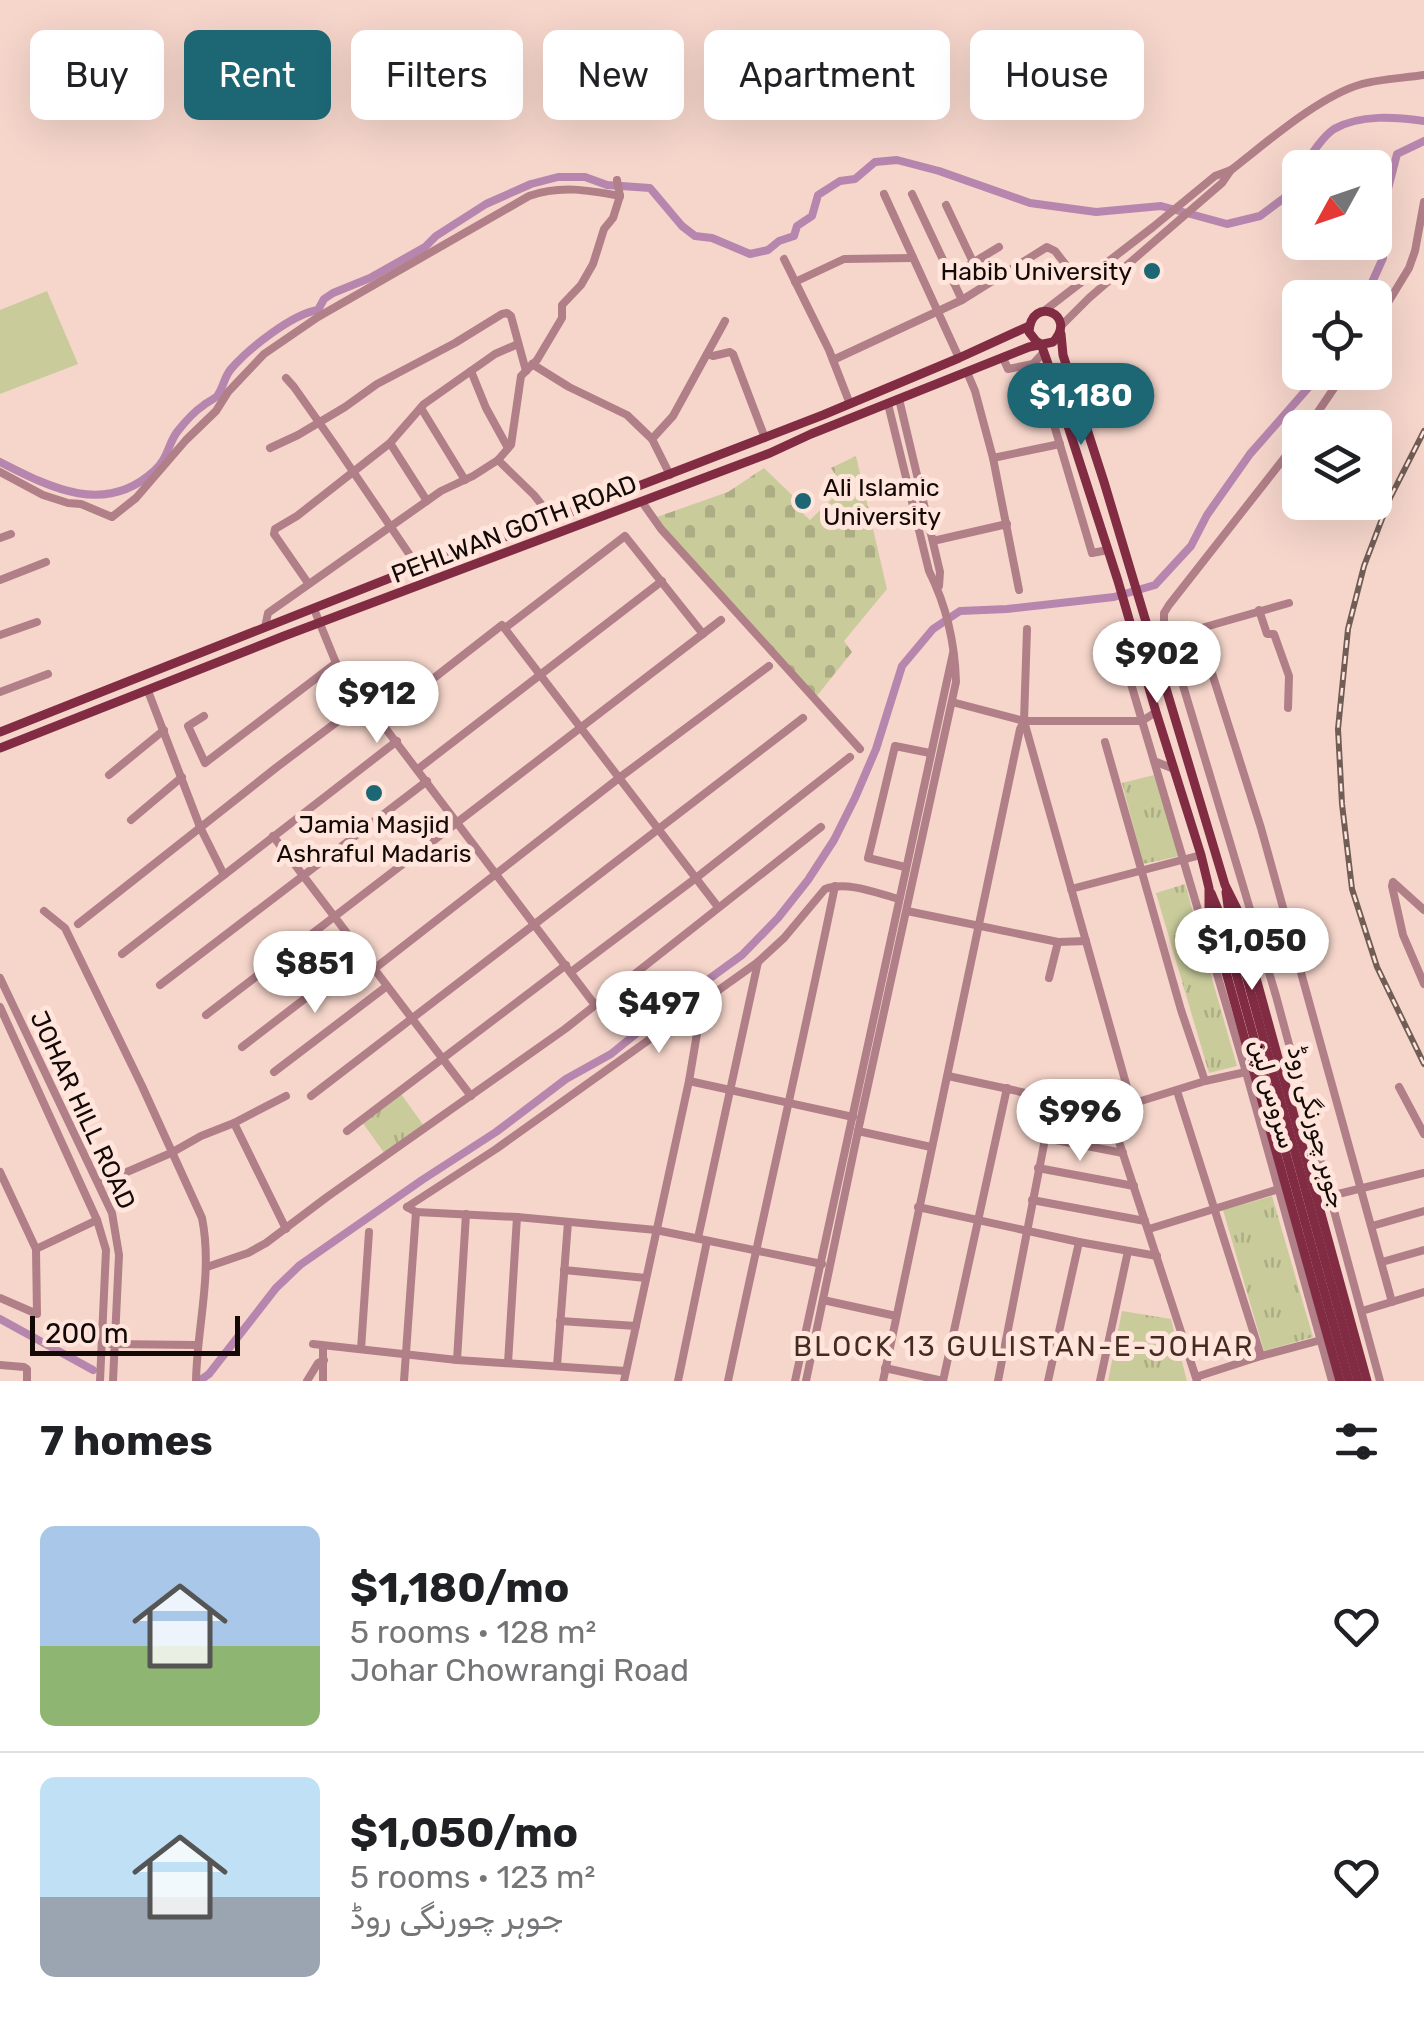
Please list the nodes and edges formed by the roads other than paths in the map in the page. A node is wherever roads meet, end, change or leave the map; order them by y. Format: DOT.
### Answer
graph roads {
  1 [pos="1424,75"];
  2 [pos="1206,190"];
  3 [pos="884,194"];
  4 [pos="912,194"];
  5 [pos="1424,202"];
  6 [pos="946,206"];
  7 [pos="999,248"];
  8 [pos="914,258"];
  9 [pos="784,259"];
  10 [pos="977,260"];
  11 [pos="950,276"];
  12 [pos="1001,277"];
  13 [pos="795,282"];
  14 [pos="1080,283"];
  15 [pos="1392,296"];
  16 [pos="962,300"];
  17 [pos="1044,311"];
  18 [pos="938,312"];
  19 [pos="725,322"];
  20 [pos="1029,326"];
  21 [pos="1061,329"];
  22 [pos="518,344"];
  23 [pos="1042,348"];
  24 [pos="707,354"];
  25 [pos="959,358"];
  26 [pos="1003,358"];
  27 [pos="832,360"];
  28 [pos="1033,364"];
  29 [pos="529,368"];
  30 [pos="471,371"];
  31 [pos="968,372"];
  32 [pos="286,378"];
  33 [pos="899,399"];
  34 [pos="850,404"];
  35 [pos="888,404"];
  36 [pos="420,408"];
  37 [pos="813,419"];
  38 [pos="319,423"];
  39 [pos="818,431"];
  40 [pos="764,438"];
  41 [pos="652,439"];
  42 [pos="390,443"];
  43 [pos="1060,444"];
  44 [pos="270,448"];
  45 [pos="508,448"];
  46 [pos="993,458"];
  47 [pos="498,460"];
  48 [pos="1282,461"];
  49 [pos="0,472"];
  50 [pos="352,472"];
  51 [pos="670,475"];
  52 [pos="465,480"];
  53 [pos="427,501"];
  54 [pos="642,502"];
  55 [pos="553,519"];
  56 [pos="1007,524"];
  57 [pos="389,526"];
  58 [pos="11,534"];
  59 [pos="0,538"];
  60 [pos="933,540"];
  61 [pos="1108,550"];
  62 [pos="46,562"];
  63 [pos="418,567"];
  64 [pos="0,580"];
  65 [pos="662,580"];
  66 [pos="308,584"];
  67 [pos="939,590"];
  68 [pos="1019,590"];
  69 [pos="1289,602"];
  70 [pos="314,609"];
  71 [pos="1259,610"];
  72 [pos="721,620"];
  73 [pos="37,622"];
  74 [pos="320,623"];
  75 [pos="265,627"];
  76 [pos="505,628"];
  77 [pos="1027,629"];
  78 [pos="1198,629"];
  79 [pos="703,634"];
  80 [pos="0,636"];
  81 [pos="1169,639"];
  82 [pos="230,642"];
  83 [pos="953,645"];
  84 [pos="1153,645"];
  85 [pos="235,656"];
  86 [pos="1123,657"];
  87 [pos="336,662"];
  88 [pos="769,666"];
  89 [pos="154,672"];
  90 [pos="48,674"];
  91 [pos="541,675"];
  92 [pos="159,686"];
  93 [pos="148,690"];
  94 [pos="0,692"];
  95 [pos="366,700"];
  96 [pos="952,702"];
  97 [pos="1288,708"];
  98 [pos="1156,712"];
  99 [pos="204,716"];
  100 [pos="803,718"];
  101 [pos="380,720"];
  102 [pos="1024,721"];
  103 [pos="1142,721"];
  104 [pos="580,727"];
  105 [pos="164,730"];
  106 [pos="0,732"];
  107 [pos="396,741"];
  108 [pos="1105,742"];
  109 [pos="0,748"];
  110 [pos="860,749"];
  111 [pos="930,753"];
  112 [pos="850,756"];
  113 [pos="1154,761"];
  114 [pos="418,769"];
  115 [pos="1174,770"];
  116 [pos="109,775"];
  117 [pos="182,777"];
  118 [pos="619,778"];
  119 [pos="427,781"];
  120 [pos="131,820"];
  121 [pos="458,822"];
  122 [pos="821,827"];
  123 [pos="200,828"];
  124 [pos="658,829"];
  125 [pos="273,836"];
  126 [pos="1201,855"];
  127 [pos="1185,860"];
  128 [pos="906,867"];
  129 [pos="1142,872"];
  130 [pos="496,873"];
  131 [pos="224,875"];
  132 [pos="303,875"];
  133 [pos="696,878"];
  134 [pos="1225,884"];
  135 [pos="835,886"];
  136 [pos="1209,888"];
  137 [pos="1071,889"];
  138 [pos="899,899"];
  139 [pos="718,907"];
  140 [pos="907,910"];
  141 [pos="1424,910"];
  142 [pos="44,911"];
  143 [pos="1205,912"];
  144 [pos="335,917"];
  145 [pos="534,923"];
  146 [pos="78,924"];
  147 [pos="980,925"];
  148 [pos="1086,941"];
  149 [pos="1058,942"];
  150 [pos="122,954"];
  151 [pos="363,954"];
  152 [pos="758,962"];
  153 [pos="568,968"];
  154 [pos="374,969"];
  155 [pos="0,978"];
  156 [pos="1050,978"];
  157 [pos="1423,980"];
  158 [pos="160,985"];
  159 [pos="387,986"];
  160 [pos="702,1002"];
  161 [pos="595,1005"];
  162 [pos="0,1007"];
  163 [pos="206,1015"];
  164 [pos="411,1019"];
  165 [pos="20,1020"];
  166 [pos="4,1027"];
  167 [pos="242,1047"];
  168 [pos="441,1058"];
  169 [pos="274,1072"];
  170 [pos="1246,1072"];
  171 [pos="866,1074"];
  172 [pos="948,1076"];
  173 [pos="689,1081"];
  174 [pos="1205,1081"];
  175 [pos="1399,1087"];
  176 [pos="1007,1088"];
  177 [pos="1177,1090"];
  178 [pos="729,1091"];
  179 [pos="286,1096"];
  180 [pos="311,1096"];
  181 [pos="470,1096"];
  182 [pos="1053,1098"];
  183 [pos="790,1104"];
  184 [pos="1132,1105"];
  185 [pos="1109,1111"];
  186 [pos="853,1117"];
  187 [pos="234,1123"];
  188 [pos="858,1131"];
  189 [pos="346,1132"];
  190 [pos="1424,1134"];
  191 [pos="1045,1138"];
  192 [pos="931,1146"];
  193 [pos="171,1153"];
  194 [pos="1122,1153"];
  195 [pos="1038,1168"];
  196 [pos="0,1172"];
  197 [pos="1424,1174"];
  198 [pos="99,1184"];
  199 [pos="1134,1186"];
  200 [pos="1280,1189"];
  201 [pos="1361,1189"];
  202 [pos="1330,1196"];
  203 [pos="12,1199"];
  204 [pos="1032,1200"];
  205 [pos="0,1204"];
  206 [pos="918,1207"];
  207 [pos="1214,1208"];
  208 [pos="1424,1211"];
  209 [pos="416,1212"];
  210 [pos="466,1214"];
  211 [pos="517,1216"];
  212 [pos="97,1220"];
  213 [pos="979,1220"];
  214 [pos="568,1222"];
  215 [pos="1147,1225"];
  216 [pos="1372,1226"];
  217 [pos="286,1228"];
  218 [pos="656,1230"];
  219 [pos="1026,1230"];
  220 [pos="370,1232"];
  221 [pos="703,1240"];
  222 [pos="1079,1242"];
  223 [pos="36,1249"];
  224 [pos="1128,1250"];
  225 [pos="1424,1250"];
  226 [pos="756,1251"];
  227 [pos="1157,1256"];
  228 [pos="1382,1262"];
  229 [pos="819,1264"];
  230 [pos="830,1266"];
  231 [pos="206,1267"];
  232 [pos="564,1270"];
  233 [pos="646,1278"];
  234 [pos="1424,1292"];
  235 [pos="0,1298"];
  236 [pos="823,1300"];
  237 [pos="1392,1302"];
  238 [pos="1362,1311"];
  239 [pos="896,1316"];
  240 [pos="560,1320"];
  241 [pos="636,1326"];
  242 [pos="1320,1340"];
  243 [pos="102,1343"];
  244 [pos="116,1344"];
  245 [pos="196,1344"];
  246 [pos="361,1349"];
  247 [pos="406,1353"];
  248 [pos="1260,1356"];
  249 [pos="324,1360"];
  250 [pos="457,1360"];
  251 [pos="508,1363"];
  252 [pos="0,1365"];
  253 [pos="557,1366"];
  254 [pos="886,1368"];
  255 [pos="625,1376"];
  256 [pos="1196,1379"];
  257 [pos="27,1381"];
  258 [pos="100,1381"];
  259 [pos="113,1381"];
  260 [pos="196,1381"];
  261 [pos="307,1381"];
  262 [pos="323,1381"];
  263 [pos="404,1381"];
  264 [pos="678,1381"];
  265 [pos="728,1381"];
  266 [pos="795,1381"];
  267 [pos="806,1381"];
  268 [pos="883,1381"];
  269 [pos="943,1381"];
  270 [pos="998,1381"];
  271 [pos="1048,1381"];
  272 [pos="1100,1381"];
  273 [pos="1336,1381"];
  274 [pos="1349,1381"];
  275 [pos="1358,1381"];
  276 [pos="1367,1381"];
  277 [pos="1380,1381"];
  1 -- 2 [label="street"];
  2 -- 14 [label="street"];
  2 -- 21 [label="street"];
  3 -- 8 [label="street"];
  4 -- 11 [label="street"];
  5 -- 15 [label="street"];
  6 -- 10 [label="street"];
  7 -- 10 [label="street"];
  8 -- 13 [label="street"];
  8 -- 18 [label="street"];
  9 -- 13 [label="street"];
  10 -- 11 [label="street"];
  10 -- 12 [label="street"];
  11 -- 16 [label="street"];
  12 -- 14 [label="street"];
  12 -- 16 [label="street"];
  13 -- 27 [label="street"];
  14 -- 17 [label="street"];
  16 -- 18 [label="street"];
  17 -- 20 [label="main road"];
  17 -- 21 [label="main road"];
  18 -- 25 [label="street"];
  18 -- 27 [label="street"];
  19 -- 24 [label="street"];
  20 -- 23 [label="main road"];
  20 -- 25 [label="main road, PEHLWAN GOTH ROAD"];
  21 -- 23 [label="main road"];
  21 -- 84 [label="main road, جوہر چورنگی روڈ"];
  22 -- 29 [label="street"];
  22 -- 30 [label="street"];
  22 -- 38 [label="street"];
  23 -- 26 [label="main road, PEHLWAN GOTH ROAD"];
  23 -- 28 [label="street"];
  23 -- 61 [label="main road, جوہر چورنگی روڈ"];
  24 -- 40 [label="street"];
  24 -- 41 [label="street"];
  25 -- 34 [label="main road, PEHLWAN GOTH ROAD"];
  26 -- 28 [label="street"];
  26 -- 31 [label="main road, PEHLWAN GOTH ROAD"];
  27 -- 34 [label="street"];
  28 -- 43 [label="street"];
  29 -- 41 [label="street"];
  29 -- 45 [label="street"];
  29 -- 49 [label="street"];
  30 -- 36 [label="street"];
  30 -- 45 [label="street"];
  31 -- 33 [label="main road, PEHLWAN GOTH ROAD"];
  31 -- 46 [label="street"];
  32 -- 38 [label="street"];
  33 -- 35 [label="main road, PEHLWAN GOTH ROAD"];
  33 -- 60 [label="street"];
  34 -- 37 [label="main road, PEHLWAN GOTH ROAD"];
  35 -- 39 [label="main road, PEHLWAN GOTH ROAD"];
  35 -- 67 [label="street"];
  36 -- 42 [label="street"];
  36 -- 52 [label="street"];
  37 -- 39 [label="main road"];
  37 -- 40 [label="main road, PEHLWAN GOTH ROAD"];
  38 -- 44 [label="street"];
  38 -- 50 [label="street"];
  39 -- 54 [label="main road, PEHLWAN GOTH ROAD"];
  40 -- 51 [label="main road, PEHLWAN GOTH ROAD"];
  41 -- 51 [label="street"];
  42 -- 50 [label="street"];
  42 -- 53 [label="street"];
  43 -- 46 [label="street"];
  43 -- 61 [label="street"];
  45 -- 47 [label="street"];
  46 -- 56 [label="street"];
  47 -- 52 [label="street"];
  47 -- 55 [label="street"];
  48 -- 81 [label="street"];
  50 -- 57 [label="street"];
  50 -- 66 [label="street"];
  51 -- 55 [label="main road, PEHLWAN GOTH ROAD"];
  52 -- 53 [label="street"];
  53 -- 57 [label="street"];
  54 -- 74 [label="main road, PEHLWAN GOTH ROAD"];
  54 -- 110 [label="street"];
  55 -- 63 [label="main road, PEHLWAN GOTH ROAD"];
  56 -- 60 [label="street"];
  56 -- 68 [label="street"];
  57 -- 63 [label="street"];
  57 -- 66 [label="street"];
  58 -- 59 [label="street"];
  60 -- 67 [label="street"];
  61 -- 98 [label="main road, جوہر چورنگی روڈ"];
  62 -- 64 [label="street"];
  63 -- 70 [label="main road, PEHLWAN GOTH ROAD"];
  65 -- 76 [label="street"];
  65 -- 79 [label="street"];
  65 -- 91 [label="street"];
  66 -- 75 [label="street"];
  67 -- 83 [label="street"];
  69 -- 71 [label="street"];
  70 -- 74 [label="street"];
  70 -- 75 [label="main road, PEHLWAN GOTH ROAD"];
  71 -- 78 [label="street"];
  71 -- 97 [label="street"];
  72 -- 79 [label="street"];
  73 -- 80 [label="street"];
  74 -- 85 [label="main road, PEHLWAN GOTH ROAD"];
  74 -- 87 [label="street"];
  75 -- 82 [label="main road, PEHLWAN GOTH ROAD"];
  76 -- 91 [label="street"];
  76 -- 101 [label="street"];
  77 -- 102 [label="street"];
  78 -- 81 [label="street"];
  78 -- 201 [label="street"];
  79 -- 104 [label="street"];
  81 -- 84 [label="street"];
  81 -- 202 [label="street"];
  82 -- 85 [label="main road"];
  82 -- 89 [label="main road, PEHLWAN GOTH ROAD"];
  83 -- 96 [label="street"];
  83 -- 111 [label="street"];
  84 -- 134 [label="main road, جوہر چورنگی روڈ"];
  85 -- 92 [label="main road, PEHLWAN GOTH ROAD"];
  86 -- 103 [label="street, سروس لین"];
  87 -- 95 [label="street"];
  87 -- 99 [label="street"];
  88 -- 118 [label="street"];
  89 -- 92 [label="main road"];
  89 -- 106 [label="main road, PEHLWAN GOTH ROAD"];
  90 -- 94 [label="street"];
  91 -- 104 [label="street"];
  91 -- 114 [label="street"];
  92 -- 93 [label="main road, PEHLWAN GOTH ROAD"];
  93 -- 105 [label="street"];
  93 -- 109 [label="main road, PEHLWAN GOTH ROAD"];
  95 -- 101 [label="street"];
  95 -- 123 [label="street"];
  96 -- 102 [label="street"];
  96 -- 140 [label="street"];
  98 -- 103 [label="street"];
  98 -- 115 [label="main road, جوہر چورنگی روڈ"];
  100 -- 124 [label="street"];
  101 -- 107 [label="street"];
  102 -- 103 [label="street"];
  102 -- 137 [label="street"];
  102 -- 147 [label="street"];
  103 -- 113 [label="street, سروس لین"];
  104 -- 118 [label="street"];
  104 -- 121 [label="street"];
  105 -- 116 [label="street"];
  105 -- 117 [label="street"];
  107 -- 114 [label="street"];
  107 -- 125 [label="street"];
  108 -- 129 [label="street"];
  111 -- 128 [label="street"];
  111 -- 128 [label="street"];
  112 -- 133 [label="street"];
  113 -- 115 [label="street"];
  113 -- 127 [label="street, سروس لین"];
  114 -- 119 [label="street"];
  115 -- 126 [label="main road, جوہر چورنگی روڈ"];
  117 -- 120 [label="street"];
  117 -- 123 [label="street"];
  118 -- 124 [label="street"];
  118 -- 130 [label="street"];
  119 -- 121 [label="street"];
  119 -- 132 [label="street"];
  121 -- 130 [label="street"];
  121 -- 144 [label="street"];
  122 -- 139 [label="street"];
  123 -- 131 [label="street"];
  123 -- 146 [label="street"];
  124 -- 133 [label="street"];
  124 -- 145 [label="street"];
  125 -- 131 [label="street"];
  125 -- 132 [label="street"];
  126 -- 127 [label="street"];
  126 -- 136 [label="main road, جوہر چورنگی روڈ"];
  127 -- 129 [label="street"];
  127 -- 143 [label="street, سروس لین"];
  128 -- 138 [label="street"];
  129 -- 137 [label="street"];
  129 -- 174 [label="street"];
  130 -- 145 [label="street"];
  130 -- 154 [label="street"];
  131 -- 150 [label="street"];
  132 -- 144 [label="street"];
  132 -- 158 [label="street"];
  133 -- 139 [label="street"];
  133 -- 153 [label="street"];
  134 -- 275 [label="main road, جوہر چورنگی روڈ"];
  134 -- 276 [label="main road, جوہر چورنگی روڈ"];
  135 -- 138 [label="street"];
  135 -- 152 [label="street"];
  135 -- 183 [label="street"];
  136 -- 143 [label="main road, جوہر چورنگی روڈ"];
  136 -- 274 [label="main road, جوہر چورنگی روڈ"];
  137 -- 148 [label="street"];
  138 -- 171 [label="street"];
  139 -- 161 [label="street"];
  140 -- 147 [label="street"];
  140 -- 171 [label="street"];
  141 -- 157 [label="street"];
  142 -- 193 [label="street"];
  143 -- 170 [label="street, سروس لین"];
  143 -- 273 [label="main road, جوہر چورنگی روڈ"];
  144 -- 151 [label="street"];
  144 -- 163 [label="street"];
  145 -- 153 [label="street"];
  145 -- 164 [label="street"];
  147 -- 149 [label="street"];
  147 -- 172 [label="street"];
  148 -- 149 [label="street"];
  148 -- 184 [label="street"];
  149 -- 156 [label="street"];
  151 -- 154 [label="street"];
  151 -- 167 [label="street"];
  152 -- 160 [label="street"];
  152 -- 178 [label="street"];
  153 -- 161 [label="street"];
  153 -- 168 [label="street"];
  154 -- 159 [label="street"];
  155 -- 165 [label="street, JOHAR HILL ROAD"];
  159 -- 164 [label="street"];
  159 -- 169 [label="street"];
  160 -- 173 [label="street"];
  160 -- 209 [label="street"];
  161 -- 181 [label="street"];
  162 -- 166 [label="street"];
  164 -- 168 [label="street"];
  164 -- 180 [label="street"];
  165 -- 166 [label="street"];
  165 -- 198 [label="street, JOHAR HILL ROAD"];
  166 -- 212 [label="street"];
  168 -- 181 [label="street"];
  168 -- 189 [label="street"];
  170 -- 174 [label="street"];
  170 -- 200 [label="street, سروس لین"];
  171 -- 186 [label="street"];
  171 -- 188 [label="street"];
  172 -- 176 [label="street"];
  172 -- 192 [label="street"];
  173 -- 178 [label="street"];
  173 -- 218 [label="street"];
  174 -- 177 [label="street"];
  175 -- 190 [label="street"];
  176 -- 182 [label="street"];
  176 -- 213 [label="street"];
  177 -- 184 [label="street"];
  177 -- 207 [label="street"];
  178 -- 183 [label="street"];
  178 -- 221 [label="street"];
  179 -- 187 [label="street"];
  181 -- 217 [label="street"];
  182 -- 185 [label="street"];
  182 -- 191 [label="street"];
  183 -- 186 [label="street"];
  183 -- 226 [label="street"];
  184 -- 185 [label="street"];
  185 -- 194 [label="street"];
  186 -- 229 [label="street"];
  187 -- 193 [label="street"];
  187 -- 217 [label="street"];
  188 -- 192 [label="street"];
  188 -- 230 [label="street"];
  191 -- 194 [label="street"];
  191 -- 195 [label="street"];
  192 -- 206 [label="street"];
  193 -- 198 [label="street"];
  193 -- 231 [label="street"];
  194 -- 199 [label="street"];
  195 -- 199 [label="street"];
  195 -- 204 [label="street"];
  196 -- 203 [label="street"];
  197 -- 201 [label="street"];
  198 -- 244 [label="street, JOHAR HILL ROAD"];
  199 -- 215 [label="street"];
  200 -- 207 [label="street"];
  200 -- 242 [label="street, سروس لین"];
  201 -- 202 [label="street"];
  201 -- 216 [label="street"];
  202 -- 238 [label="street"];
  203 -- 205 [label="street"];
  203 -- 223 [label="street"];
  204 -- 215 [label="street"];
  204 -- 219 [label="street"];
  206 -- 213 [label="street"];
  206 -- 239 [label="street"];
  207 -- 215 [label="street"];
  207 -- 248 [label="street"];
  208 -- 216 [label="street"];
  209 -- 210 [label="street"];
  209 -- 247 [label="street"];
  210 -- 211 [label="street"];
  210 -- 250 [label="street"];
  211 -- 214 [label="street"];
  211 -- 251 [label="street"];
  212 -- 223 [label="street"];
  212 -- 243 [label="street"];
  213 -- 219 [label="street"];
  213 -- 269 [label="street"];
  214 -- 218 [label="street"];
  214 -- 232 [label="street"];
  215 -- 227 [label="street"];
  216 -- 228 [label="street"];
  217 -- 231 [label="street"];
  218 -- 221 [label="street"];
  218 -- 233 [label="street"];
  219 -- 222 [label="street"];
  219 -- 270 [label="street"];
  220 -- 246 [label="street"];
  221 -- 226 [label="street"];
  221 -- 264 [label="street"];
  222 -- 224 [label="street"];
  222 -- 271 [label="street"];
  223 -- 235 [label="street"];
  224 -- 227 [label="street"];
  224 -- 272 [label="street"];
  225 -- 228 [label="street"];
  226 -- 229 [label="street"];
  226 -- 265 [label="street"];
  227 -- 256 [label="street"];
  228 -- 237 [label="street"];
  229 -- 230 [label="street"];
  229 -- 266 [label="street"];
  230 -- 236 [label="street"];
  231 -- 245 [label="street"];
  232 -- 233 [label="street"];
  232 -- 240 [label="street"];
  233 -- 241 [label="street"];
  234 -- 237 [label="street"];
  236 -- 239 [label="street"];
  236 -- 267 [label="street"];
  237 -- 238 [label="street"];
  238 -- 277 [label="street"];
  239 -- 254 [label="street"];
  240 -- 241 [label="street"];
  240 -- 253 [label="street"];
  241 -- 255 [label="street"];
  242 -- 248 [label="street"];
  242 -- 273 [label="street, سروس لین"];
  243 -- 244 [label="street"];
  243 -- 258 [label="street"];
  244 -- 245 [label="street"];
  244 -- 259 [label="street, JOHAR HILL ROAD"];
  245 -- 260 [label="street"];
  246 -- 247 [label="street"];
  246 -- 249 [label="street"];
  247 -- 250 [label="street"];
  247 -- 263 [label="street"];
  248 -- 256 [label="street"];
  249 -- 261 [label="street"];
  249 -- 262 [label="street"];
  250 -- 251 [label="street"];
  251 -- 253 [label="street"];
  252 -- 257 [label="street"];
  253 -- 255 [label="street"];
  254 -- 268 [label="street"];
  254 -- 269 [label="street"];
}
